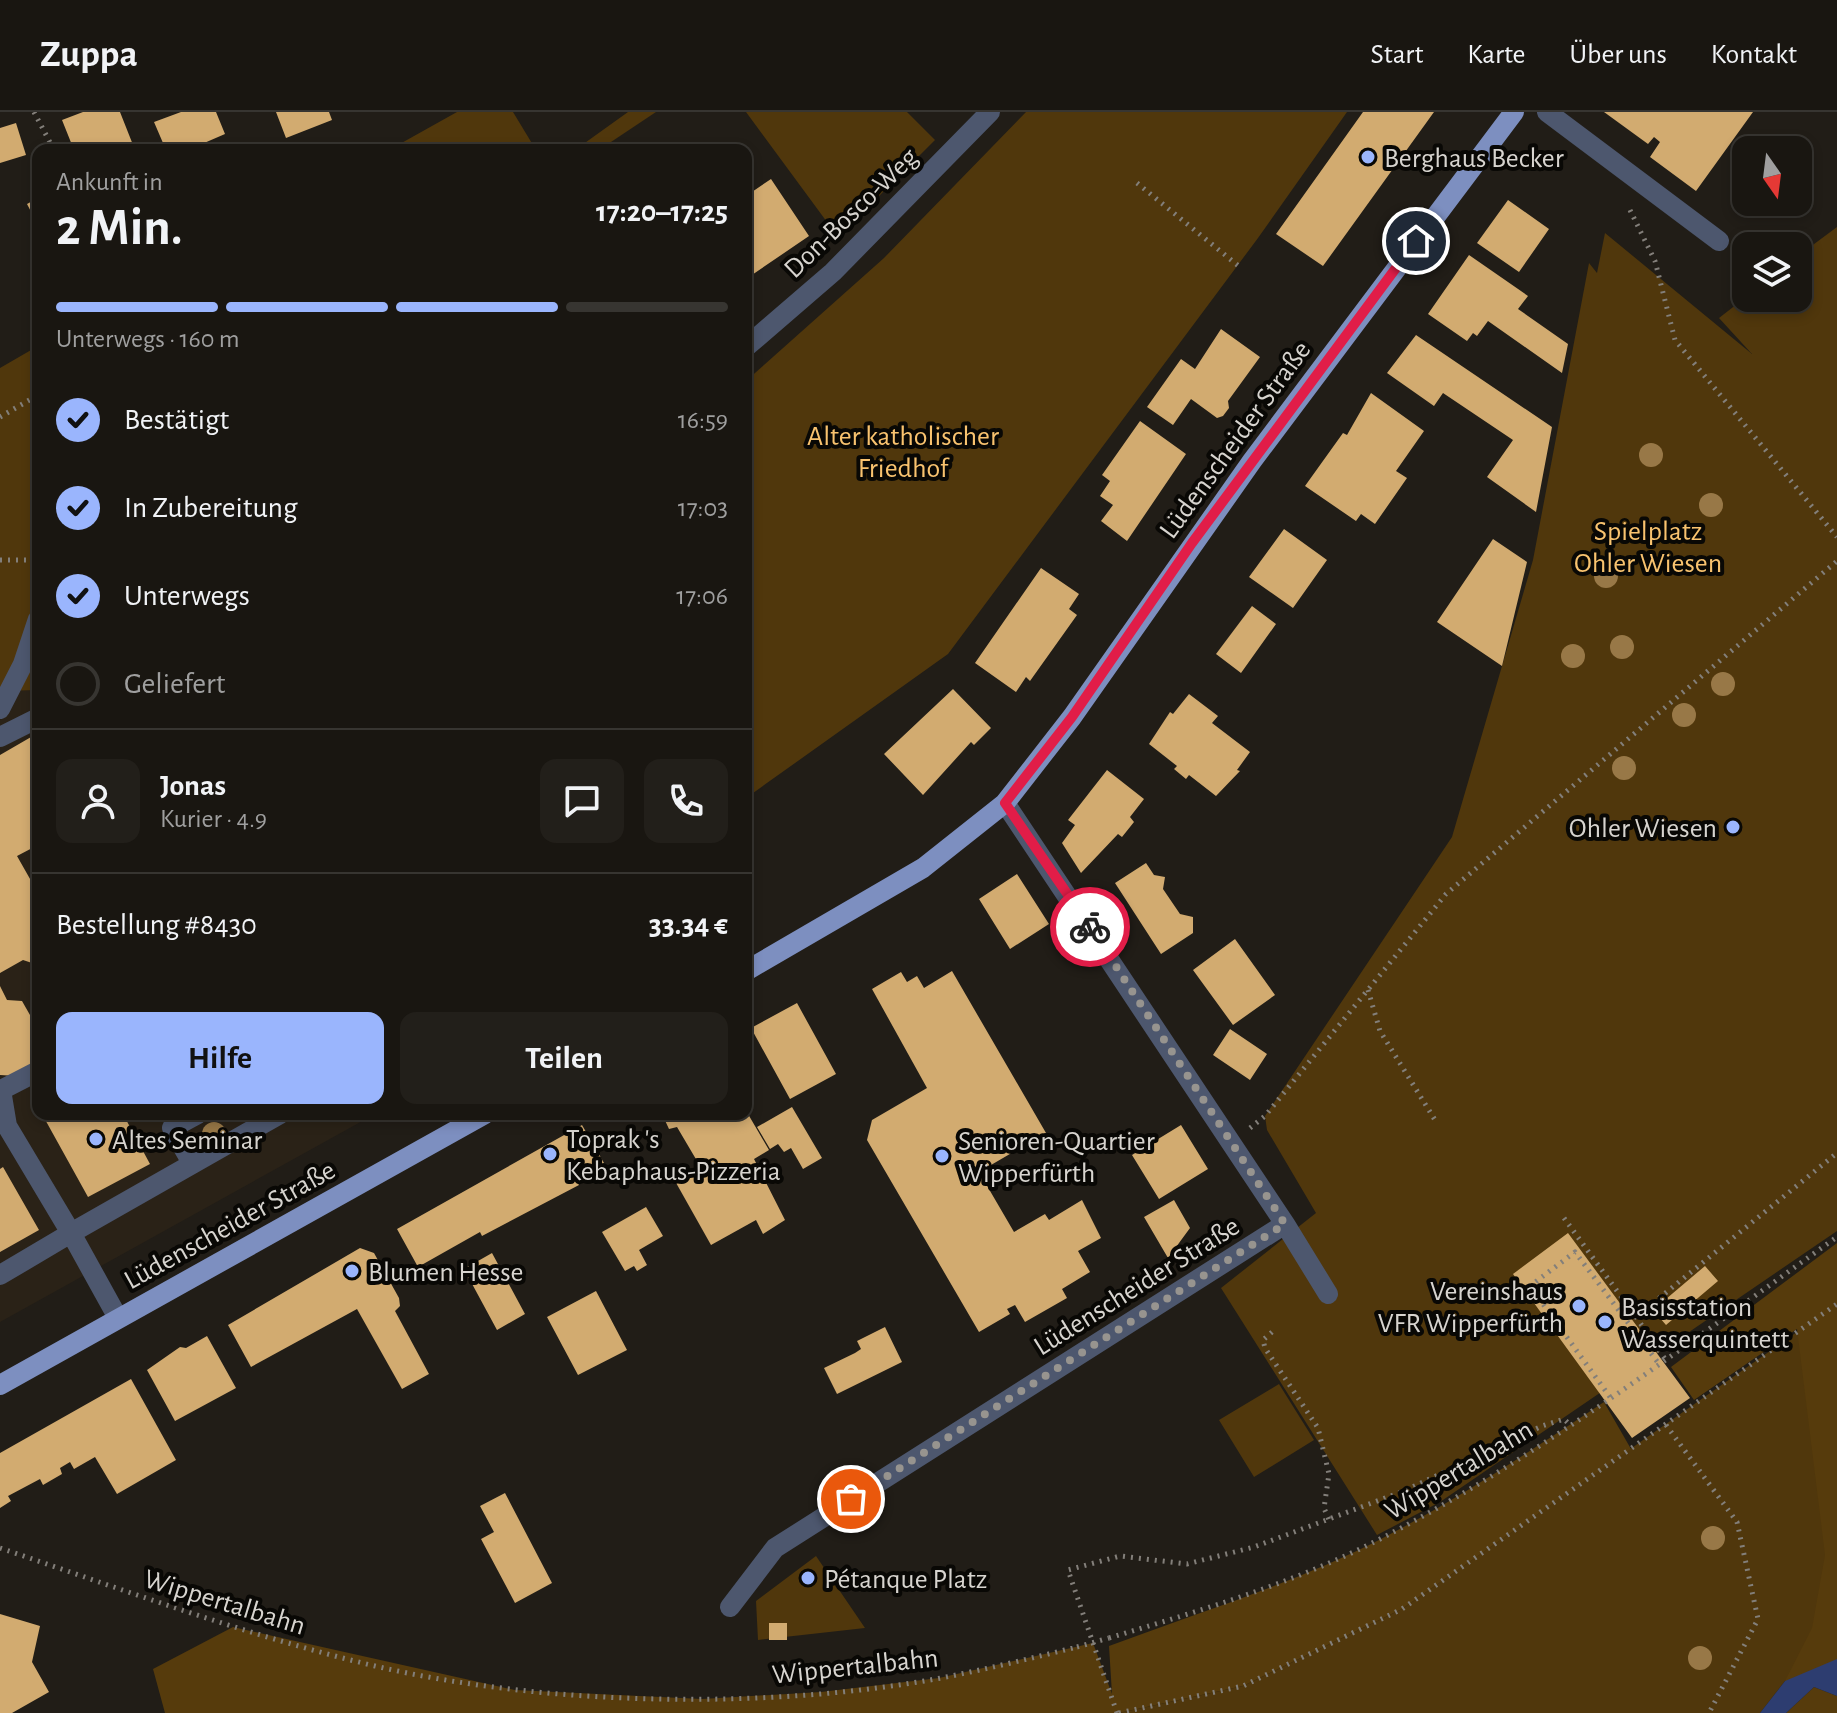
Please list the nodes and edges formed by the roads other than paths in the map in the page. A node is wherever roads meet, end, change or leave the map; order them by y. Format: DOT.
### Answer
graph roads {
  1 [pos="990,112"];
  2 [pos="1514,112"];
  3 [pos="1547,112"];
  4 [pos="1719,241"];
  5 [pos="752,342"];
  6 [pos="32,637"];
  7 [pos="0,709"];
  8 [pos="32,721"];
  9 [pos="0,737"];
  10 [pos="1005,803"];
  11 [pos="752,968"];
  12 [pos="32,1074"];
  13 [pos="187,1120"];
  14 [pos="269,1120"];
  15 [pos="474,1120"];
  16 [pos="192,1163"];
  17 [pos="1285,1224"];
  18 [pos="71,1233"];
  19 [pos="0,1275"];
  20 [pos="1328,1294"];
  21 [pos="118,1318"];
  22 [pos="0,1385"];
  23 [pos="730,1607"];
  1 -- 5 [label="lane, Don-Bosco-Weg"];
  2 -- 10 [label="main road, Lüdenscheider Straße"];
  3 -- 4 [label="lane"];
  6 -- 7 [label="lane"];
  8 -- 9 [label="lane"];
  10 -- 11 [label="main road, Lüdenscheider Straße"];
  10 -- 17 [label="lane, Lüdenscheider Straße"];
  12 -- 18 [label="lane"];
  13 -- 16 [label="lane"];
  14 -- 16 [label="lane"];
  15 -- 21 [label="main road, Lüdenscheider Straße"];
  16 -- 18 [label="lane"];
  17 -- 20 [label="lane"];
  17 -- 23 [label="lane, Lüdenscheider Straße"];
  18 -- 19 [label="lane"];
  18 -- 21 [label="lane"];
  21 -- 22 [label="main road, Lüdenscheider Straße"];
}
